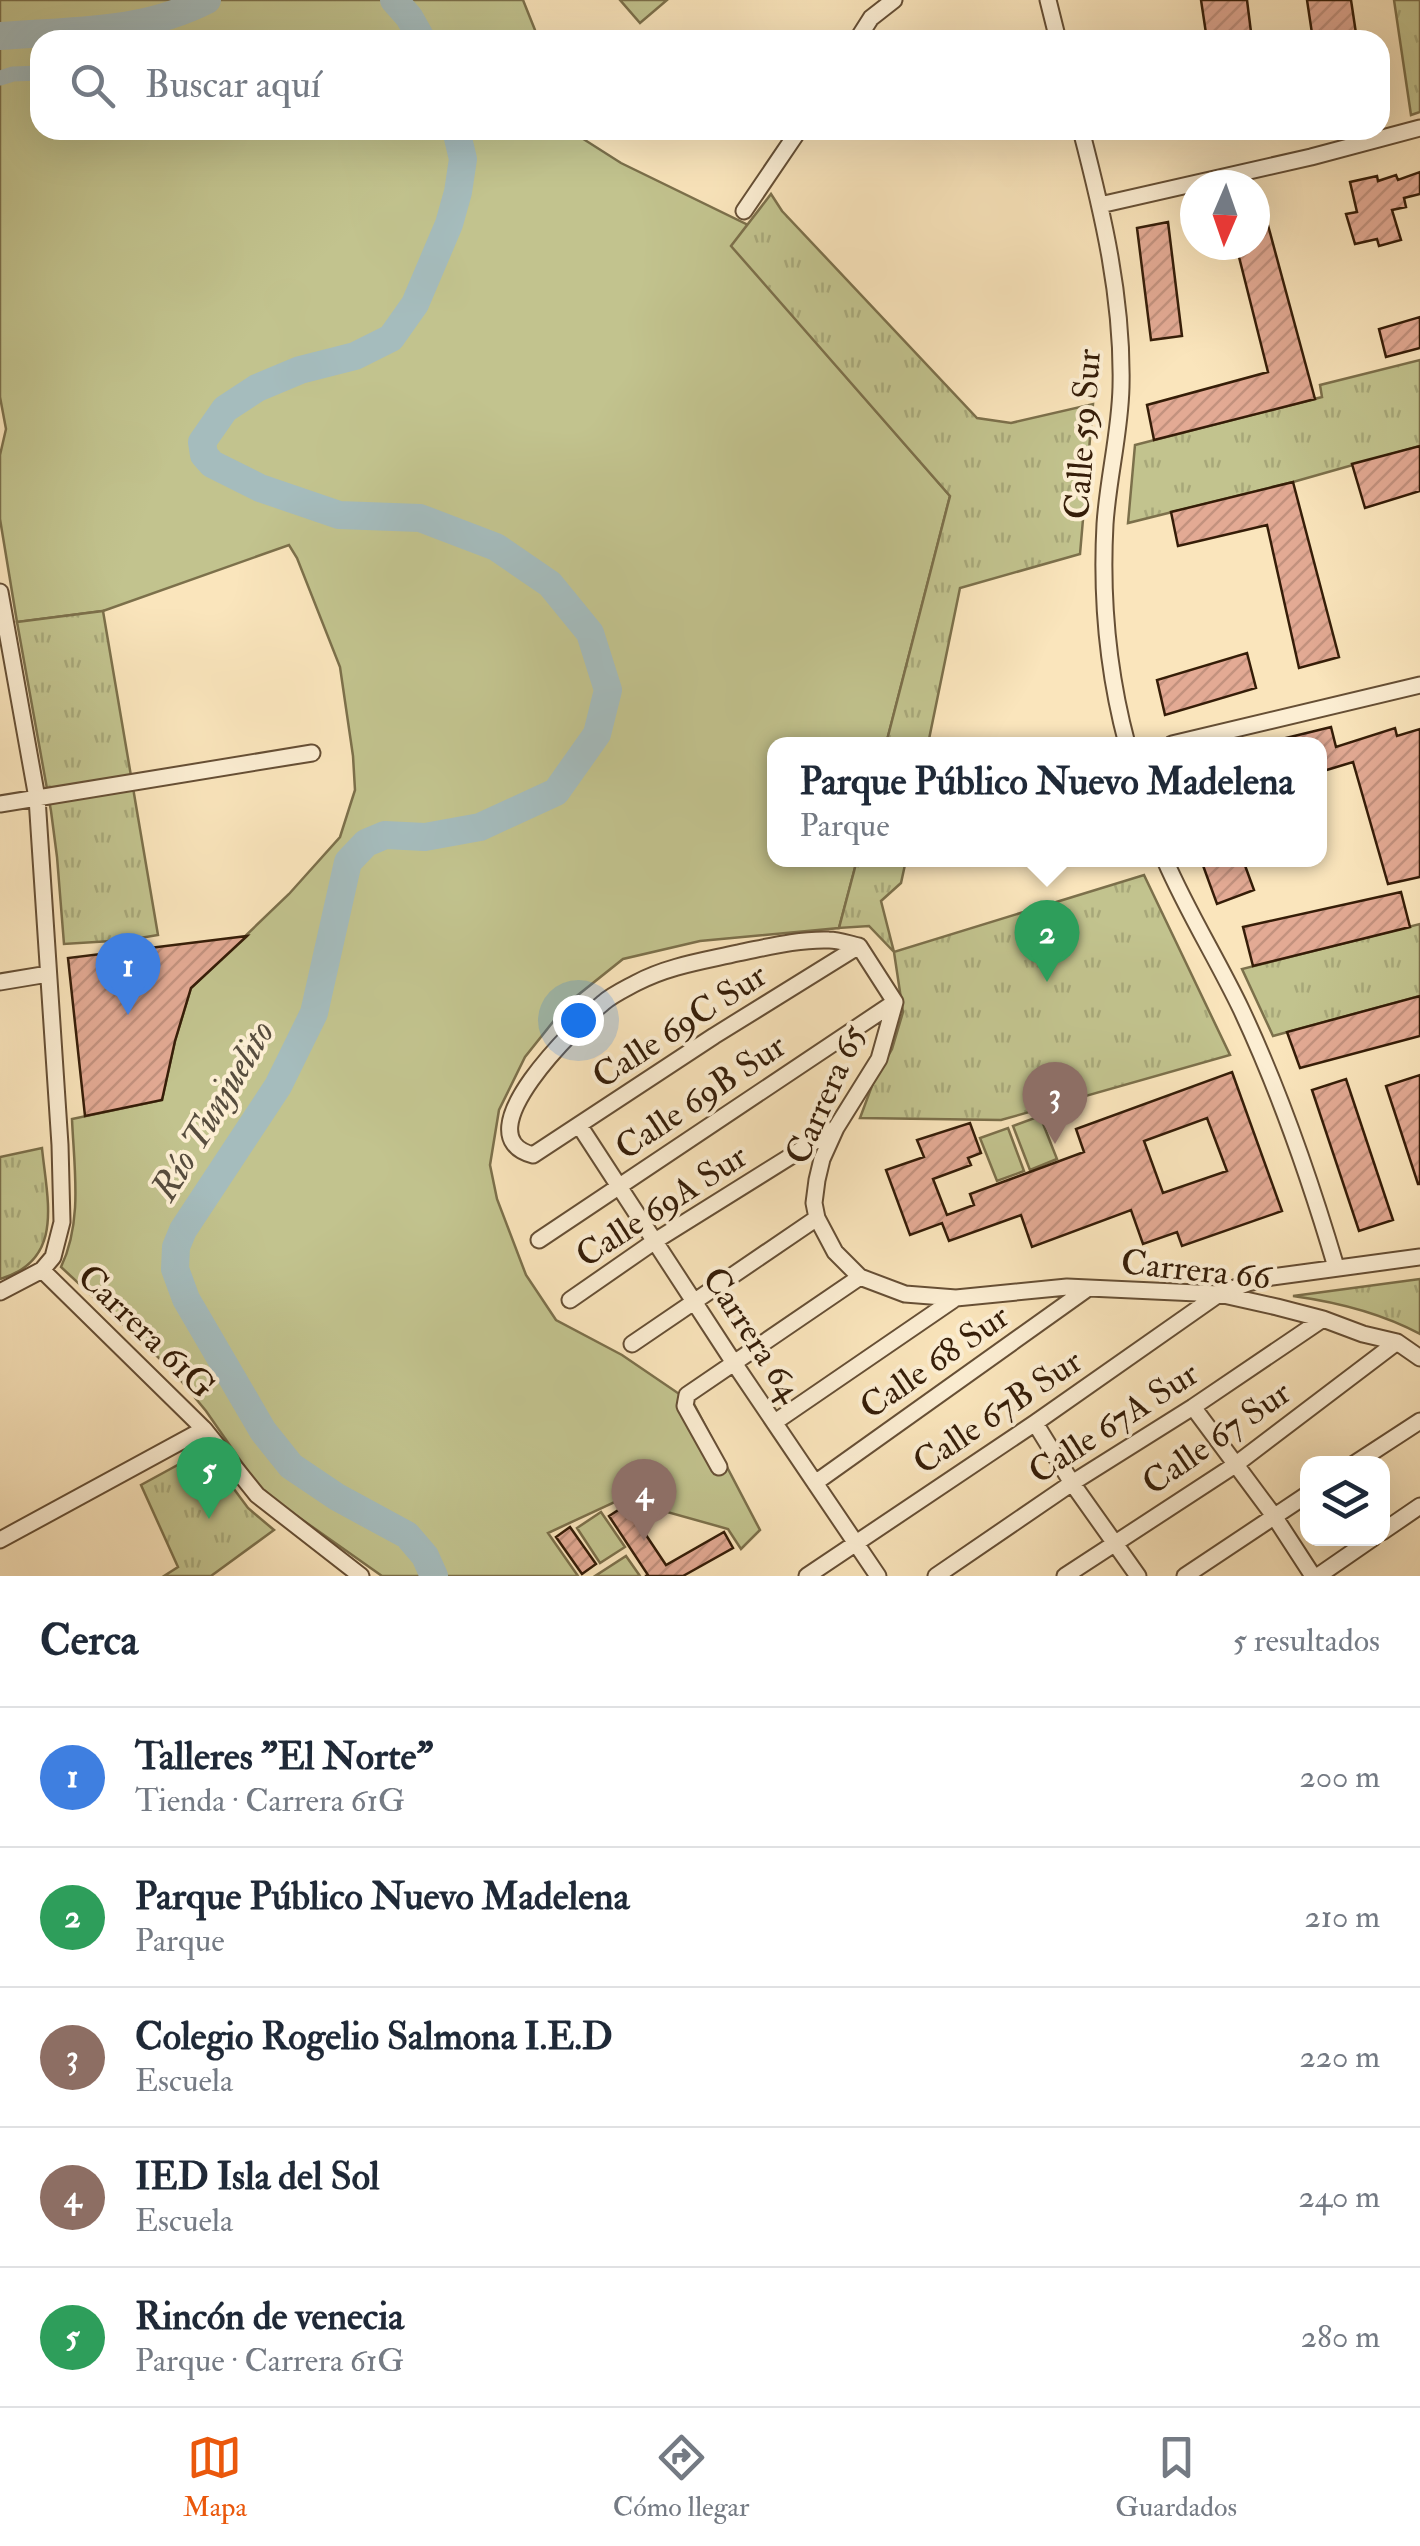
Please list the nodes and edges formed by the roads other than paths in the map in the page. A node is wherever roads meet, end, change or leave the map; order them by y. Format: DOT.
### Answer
graph roads {
  1 [pos="894,0"];
  2 [pos="1048,0"];
  3 [pos="863,30"];
  4 [pos="1056,30"];
  5 [pos="1420,128"];
  6 [pos="1390,136"];
  7 [pos="792,140"];
  8 [pos="1084,140"];
  9 [pos="1374,140"];
  10 [pos="1100,205"];
  11 [pos="744,211"];
  12 [pos="0,592"];
  13 [pos="3,625"];
  14 [pos="1420,685"];
  15 [pos="1125,737"];
  16 [pos="1201,737"];
  17 [pos="312,753"];
  18 [pos="37,798"];
  19 [pos="0,804"];
  20 [pos="1168,867"];
  21 [pos="859,946"];
  22 [pos="48,974"];
  23 [pos="0,982"];
  24 [pos="895,1002"];
  25 [pos="579,1125"];
  26 [pos="836,1128"];
  27 [pos="620,1185"];
  28 [pos="817,1218"];
  29 [pos="539,1240"];
  30 [pos="655,1241"];
  31 [pos="1420,1257"];
  32 [pos="1336,1267"];
  33 [pos="42,1270"];
  34 [pos="860,1277"];
  35 [pos="1087,1289"];
  36 [pos="0,1292"];
  37 [pos="1219,1294"];
  38 [pos="956,1298"];
  39 [pos="570,1300"];
  40 [pos="695,1302"];
  41 [pos="1323,1319"];
  42 [pos="1397,1342"];
  43 [pos="632,1344"];
  44 [pos="1420,1358"];
  45 [pos="734,1363"];
  46 [pos="1194,1408"];
  47 [pos="1420,1421"];
  48 [pos="775,1422"];
  49 [pos="1035,1422"];
  50 [pos="204,1429"];
  51 [pos="1366,1456"];
  52 [pos="1235,1466"];
  53 [pos="720,1467"];
  54 [pos="815,1482"];
  55 [pos="1072,1482"];
  56 [pos="1300,1499"];
  57 [pos="1420,1506"];
  58 [pos="1274,1516"];
  59 [pos="1390,1527"];
  60 [pos="0,1540"];
  61 [pos="1115,1542"];
  62 [pos="856,1543"];
  63 [pos="1361,1546"];
  64 [pos="361,1576"];
  65 [pos="807,1576"];
  66 [pos="878,1576"];
  67 [pos="936,1576"];
  68 [pos="1065,1576"];
  69 [pos="1138,1576"];
  70 [pos="1184,1576"];
  71 [pos="1316,1576"];
  1 -- 3 [label="street"];
  2 -- 4 [label="street"];
  5 -- 6 [label="street"];
  7 -- 11 [label="street"];
  8 -- 10 [label="street, Calle 59 Sur"];
  9 -- 10 [label="street"];
  10 -- 15 [label="street, Calle 59 Sur"];
  12 -- 13 [label="street, Carrera 61G"];
  13 -- 18 [label="street, Carrera 61G"];
  14 -- 16 [label="street"];
  17 -- 18 [label="street"];
  18 -- 19 [label="street"];
  18 -- 22 [label="street, Carrera 61G"];
  20 -- 32 [label="street"];
  21 -- 24 [label="street"];
  21 -- 25 [label="street, Calle 69C Sur"];
  21 -- 25 [label="street, Calle 69C Sur"];
  22 -- 23 [label="street"];
  22 -- 33 [label="street, Carrera 61G"];
  24 -- 26 [label="street, Carrera 65"];
  24 -- 27 [label="street, Calle 69B Sur"];
  25 -- 27 [label="street, Carrera 64"];
  26 -- 28 [label="street, Carrera 65"];
  26 -- 30 [label="street, Calle 69A Sur"];
  27 -- 29 [label="street, Calle 69B Sur"];
  27 -- 30 [label="street, Carrera 64"];
  28 -- 34 [label="street, Carrera 65"];
  28 -- 40 [label="street"];
  30 -- 39 [label="street, Calle 69A Sur"];
  30 -- 40 [label="street, Carrera 64"];
  31 -- 32 [label="street"];
  32 -- 37 [label="street"];
  33 -- 36 [label="street"];
  33 -- 50 [label="street, Carrera 61G"];
  34 -- 38 [label="street, Carrera 65"];
  34 -- 45 [label="street"];
  35 -- 37 [label="street, Carrera 66"];
  35 -- 38 [label="street, Carrera 66"];
  35 -- 54 [label="street, Calle 68 Sur"];
  37 -- 41 [label="street, Carrera 66"];
  37 -- 49 [label="street, Calle 67B Sur"];
  38 -- 48 [label="street"];
  40 -- 43 [label="street"];
  40 -- 45 [label="street, Carrera 64"];
  41 -- 42 [label="street, Carrera 66"];
  41 -- 46 [label="street, Calle 67A Sur"];
  42 -- 44 [label="street, Carrera 66"];
  42 -- 52 [label="street, Calle 67 Sur"];
  45 -- 48 [label="street, Carrera 64"];
  45 -- 53 [label="street"];
  46 -- 52 [label="street"];
  46 -- 55 [label="street, Calle 67A Sur"];
  47 -- 51 [label="street"];
  48 -- 54 [label="street, Carrera 64"];
  49 -- 55 [label="street"];
  49 -- 62 [label="street, Calle 67B Sur"];
  50 -- 60 [label="street"];
  50 -- 64 [label="street, Carrera 61G"];
  52 -- 58 [label="street"];
  52 -- 61 [label="street, Calle 67 Sur"];
  54 -- 62 [label="street, Carrera 64"];
  55 -- 61 [label="street"];
  55 -- 67 [label="street, Calle 67A Sur"];
  56 -- 58 [label="street"];
  57 -- 59 [label="street"];
  58 -- 70 [label="street"];
  58 -- 71 [label="street"];
  61 -- 68 [label="street, Calle 67 Sur"];
  61 -- 69 [label="street"];
  62 -- 65 [label="street, Calle 67B Sur"];
  62 -- 66 [label="street, Carrera 64"];
  63 -- 71 [label="street"];
}
